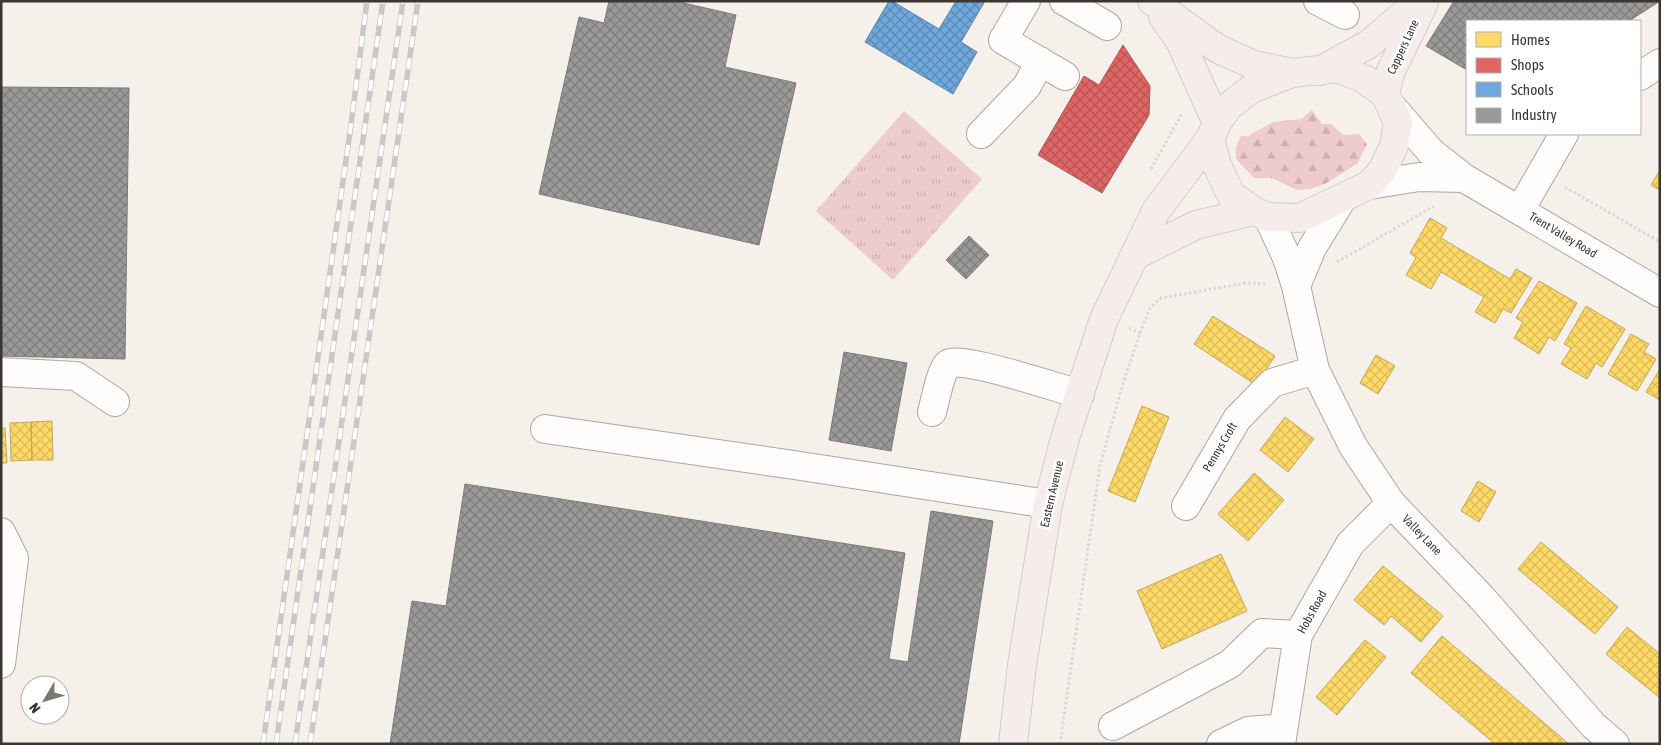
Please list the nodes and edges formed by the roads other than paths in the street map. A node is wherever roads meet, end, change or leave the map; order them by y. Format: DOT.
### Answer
graph roads {
  1 [pos="1026,1"];
  2 [pos="1064,1"];
  3 [pos="1152,1"];
  4 [pos="1318,1"];
  5 [pos="1418,1"];
  6 [pos="1425,1"];
  7 [pos="1344,15"];
  8 [pos="1107,26"];
  9 [pos="1040,61"];
  10 [pos="1660,64"];
  11 [pos="1305,72"];
  12 [pos="1641,75"];
  13 [pos="1065,76"];
  14 [pos="1389,101"];
  15 [pos="1213,131"];
  16 [pos="981,134"];
  17 [pos="1563,135"];
  18 [pos="1469,181"];
  19 [pos="1369,185"];
  20 [pos="1342,199"];
  21 [pos="1520,210"];
  22 [pos="1261,214"];
  23 [pos="1134,256"];
  24 [pos="1296,286"];
  25 [pos="1660,293"];
  26 [pos="1315,370"];
  27 [pos="1,372"];
  28 [pos="1080,394"];
  29 [pos="115,402"];
  30 [pos="932,412"];
  31 [pos="546,429"];
  32 [pos="1392,503"];
  33 [pos="1048,504"];
  34 [pos="1186,506"];
  35 [pos="1,532"];
  36 [pos="1298,635"];
  37 [pos="1,664"];
  38 [pos="1113,726"];
  39 [pos="1282,736"];
  40 [pos="1013,744"];
  41 [pos="1221,744"];
  42 [pos="1615,744"];
  1 -- 9 [label="street"];
  2 -- 8 [label="street"];
  3 -- 11 [label="highway"];
  3 -- 15 [label="highway"];
  4 -- 7 [label="street"];
  5 -- 11 [label="highway, Cappers Lane"];
  6 -- 14 [label="highway, Cappers Lane"];
  9 -- 13 [label="street"];
  9 -- 16 [label="street"];
  10 -- 12 [label="street"];
  11 -- 14 [label="highway"];
  11 -- 15 [label="highway"];
  14 -- 18 [label="street, Trent Valley Road"];
  14 -- 19 [label="highway"];
  15 -- 22 [label="highway"];
  15 -- 23 [label="highway, Eastern Avenue"];
  17 -- 21 [label="street"];
  18 -- 19 [label="street, Trent Valley Road"];
  18 -- 21 [label="street, Trent Valley Road"];
  19 -- 20 [label="highway"];
  20 -- 22 [label="highway"];
  20 -- 24 [label="street"];
  21 -- 25 [label="street, Trent Valley Road"];
  22 -- 23 [label="highway"];
  22 -- 24 [label="street, Valley Lane"];
  23 -- 28 [label="highway, Eastern Avenue"];
  24 -- 26 [label="street, Valley Lane"];
  26 -- 32 [label="street, Valley Lane"];
  26 -- 34 [label="street, Pennys Croft"];
  27 -- 29 [label="street"];
  28 -- 30 [label="street"];
  28 -- 33 [label="highway, Eastern Avenue"];
  31 -- 33 [label="street"];
  32 -- 36 [label="street, Hobs Road"];
  32 -- 42 [label="street, Valley Lane"];
  33 -- 40 [label="highway, Eastern Avenue"];
  35 -- 37 [label="street"];
  36 -- 38 [label="street"];
  36 -- 39 [label="street, Hobs Road"];
  39 -- 41 [label="street"];
}
